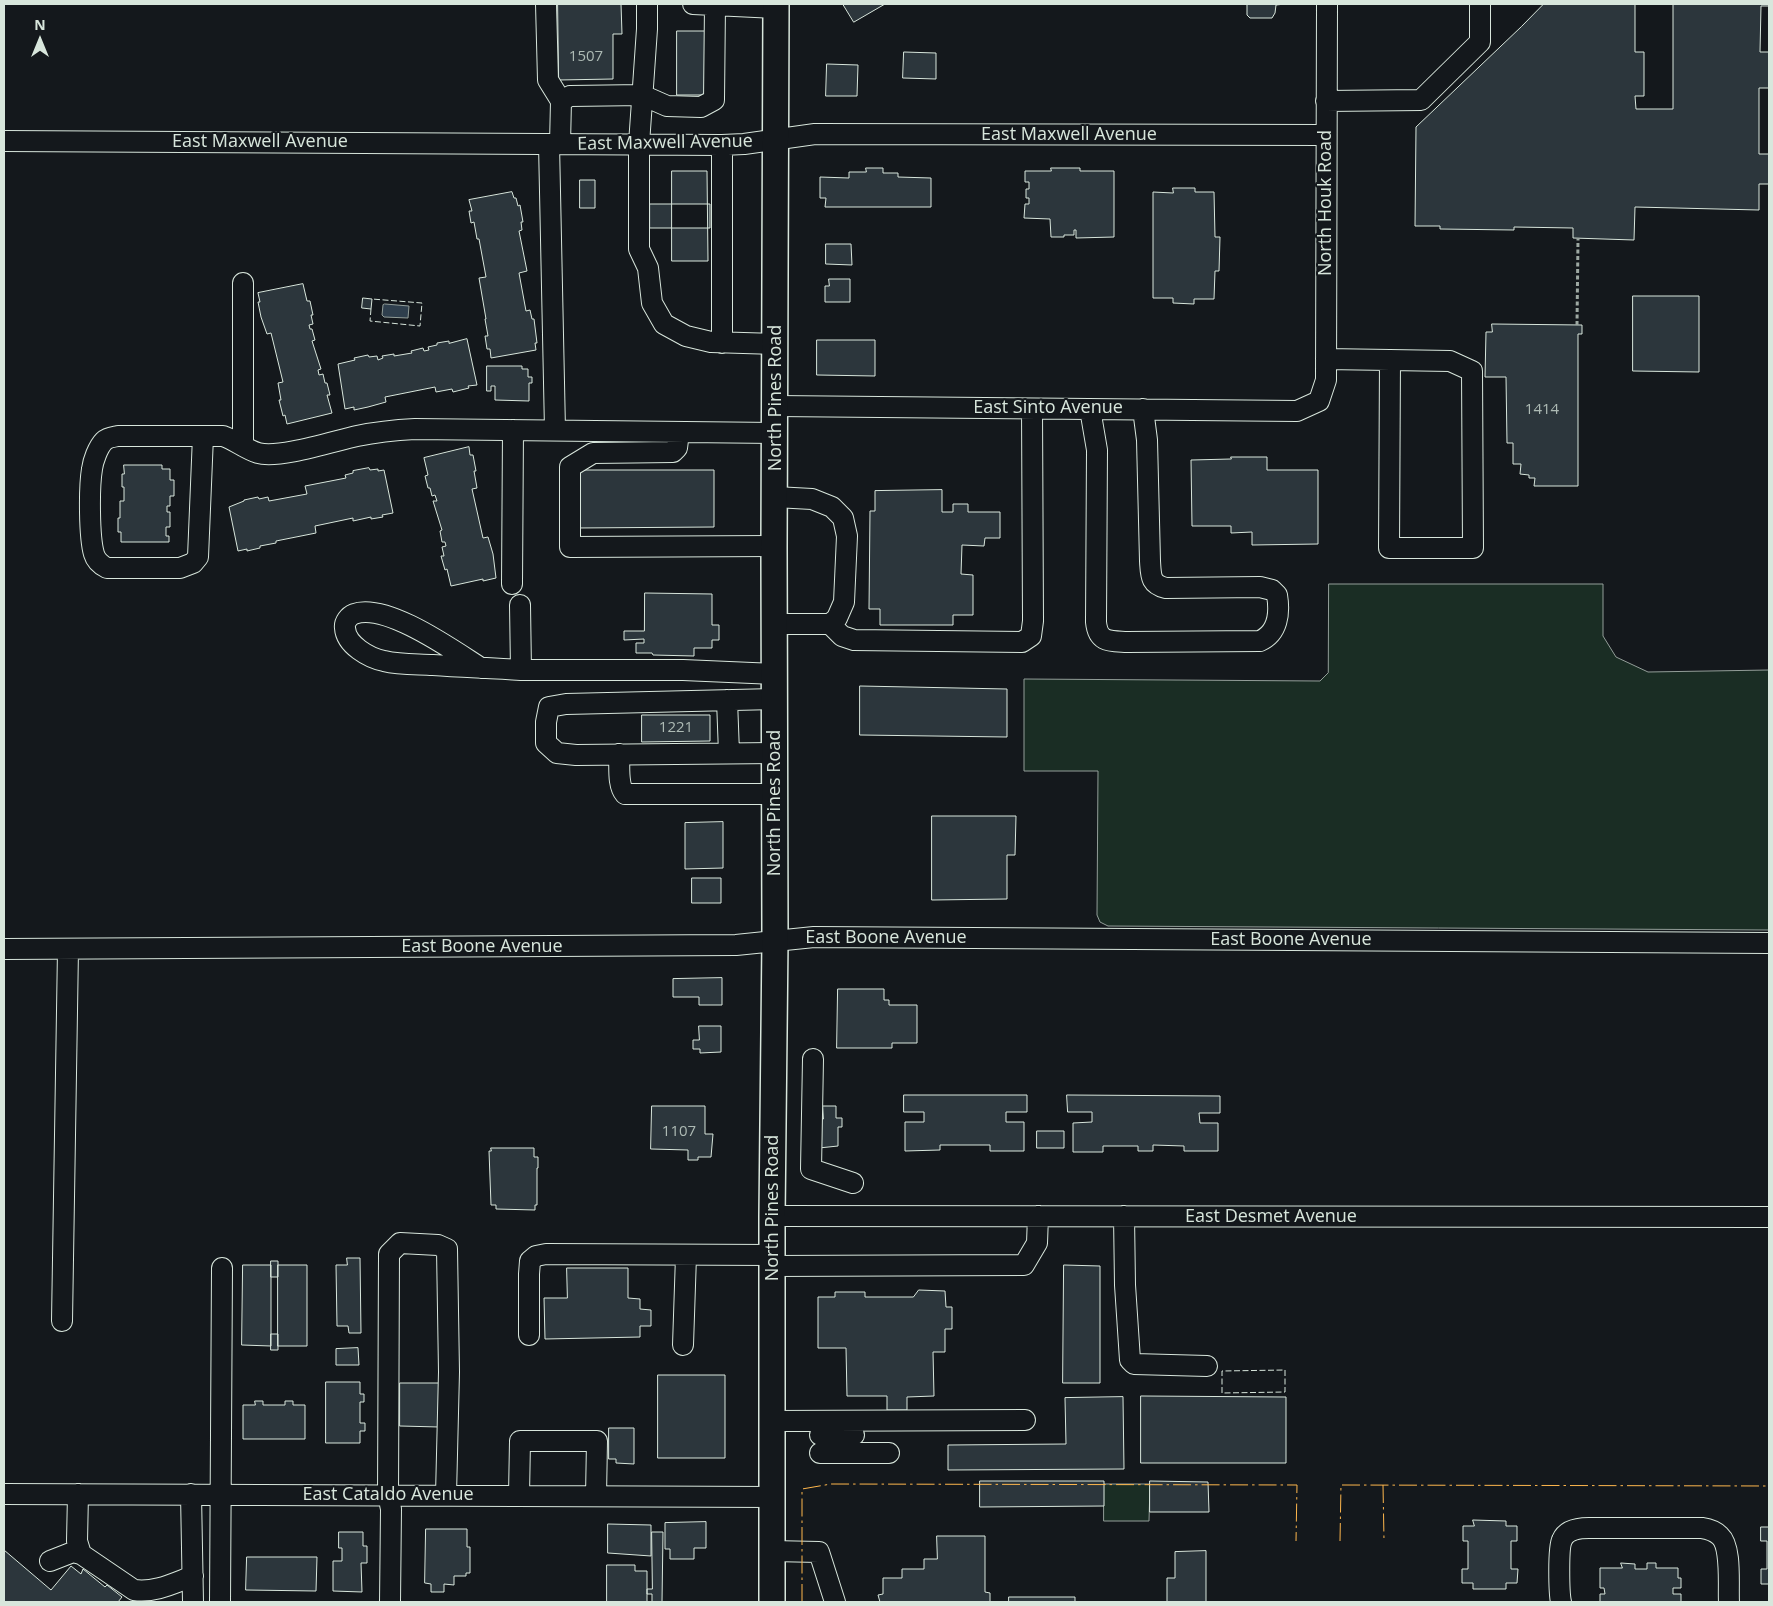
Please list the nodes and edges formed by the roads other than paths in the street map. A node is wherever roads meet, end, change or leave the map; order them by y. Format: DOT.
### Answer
graph roads {
  1 [pos="546,4"];
  2 [pos="647,4"];
  3 [pos="693,4"];
  4 [pos="1326,4"];
  5 [pos="1480,4"];
  6 [pos="715,5"];
  7 [pos="776,6"];
  8 [pos="642,95"];
  9 [pos="561,100"];
  10 [pos="1326,101"];
  11 [pos="1326,135"];
  12 [pos="777,139"];
  13 [pos="4,141"];
  14 [pos="554,144"];
  15 [pos="639,144"];
  16 [pos="722,144"];
  17 [pos="243,283"];
  18 [pos="722,343"];
  19 [pos="776,344"];
  20 [pos="1326,359"];
  21 [pos="1390,360"];
  22 [pos="1319,401"];
  23 [pos="776,406"];
  24 [pos="1032,409"];
  25 [pos="1090,409"];
  26 [pos="1143,409"];
  27 [pos="513,430"];
  28 [pos="555,430"];
  29 [pos="593,431"];
  30 [pos="679,432"];
  31 [pos="776,433"];
  32 [pos="203,436"];
  33 [pos="243,446"];
  34 [pos="593,453"];
  35 [pos="775,497"];
  36 [pos="774,546"];
  37 [pos="512,584"];
  38 [pos="520,605"];
  39 [pos="775,624"];
  40 [pos="830,624"];
  41 [pos="481,668"];
  42 [pos="521,670"];
  43 [pos="775,674"];
  44 [pos="775,699"];
  45 [pos="726,700"];
  46 [pos="728,753"];
  47 [pos="775,753"];
  48 [pos="619,754"];
  49 [pos="775,794"];
  50 [pos="775,940"];
  51 [pos="1769,942"];
  52 [pos="4,949"];
  53 [pos="68,949"];
  54 [pos="813,1059"];
  55 [pos="853,1183"];
  56 [pos="772,1216"];
  57 [pos="1038,1216"];
  58 [pos="1124,1216"];
  59 [pos="1769,1217"];
  60 [pos="686,1256"];
  61 [pos="772,1260"];
  62 [pos="222,1268"];
  63 [pos="62,1321"];
  64 [pos="529,1335"];
  65 [pos="683,1345"];
  66 [pos="1208,1366"];
  67 [pos="1025,1420"];
  68 [pos="772,1421"];
  69 [pos="820,1444"];
  70 [pos="889,1444"];
  71 [pos="4,1494"];
  72 [pos="78,1494"];
  73 [pos="191,1494"];
  74 [pos="222,1495"];
  75 [pos="388,1495"];
  76 [pos="446,1496"];
  77 [pos="520,1496"];
  78 [pos="596,1496"];
  79 [pos="772,1497"];
  80 [pos="772,1551"];
  81 [pos="81,1554"];
  82 [pos="50,1561"];
  83 [pos="193,1576"];
  84 [pos="193,1602"];
  85 [pos="220,1602"];
  86 [pos="390,1602"];
  87 [pos="772,1602"];
  88 [pos="836,1602"];
  89 [pos="1561,1602"];
  90 [pos="1729,1602"];
  1 -- 9 [label="street"];
  2 -- 8 [label="street"];
  3 -- 6 [label="street"];
  4 -- 10 [label="street, North Houk Road"];
  5 -- 10 [label="street"];
  6 -- 7 [label="street"];
  6 -- 8 [label="street"];
  7 -- 12 [label="main road, North Pines Road"];
  8 -- 9 [label="street"];
  8 -- 15 [label="street"];
  9 -- 14 [label="street"];
  10 -- 11 [label="street, North Houk Road"];
  11 -- 12 [label="street, East Maxwell Avenue"];
  11 -- 20 [label="street, North Houk Road"];
  12 -- 16 [label="street, East Maxwell Avenue"];
  12 -- 19 [label="main road, North Pines Road"];
  13 -- 14 [label="street, East Maxwell Avenue"];
  14 -- 15 [label="street, East Maxwell Avenue"];
  14 -- 28 [label="street"];
  15 -- 16 [label="street, East Maxwell Avenue"];
  15 -- 18 [label="street"];
  16 -- 18 [label="street"];
  17 -- 33 [label="street"];
  18 -- 19 [label="street"];
  19 -- 23 [label="main road, North Pines Road"];
  20 -- 21 [label="street"];
  20 -- 22 [label="street, North Houk Road"];
  21 -- 21 [label="street"];
  22 -- 26 [label="street, East Sinto Avenue"];
  23 -- 24 [label="street, East Sinto Avenue"];
  23 -- 31 [label="main road, North Pines Road"];
  24 -- 25 [label="street, East Sinto Avenue"];
  24 -- 40 [label="street"];
  25 -- 26 [label="street, East Sinto Avenue"];
  25 -- 26 [label="street"];
  27 -- 28 [label="street"];
  27 -- 33 [label="street"];
  27 -- 37 [label="street"];
  28 -- 29 [label="street"];
  29 -- 30 [label="street"];
  29 -- 34 [label="street"];
  30 -- 31 [label="street"];
  30 -- 34 [label="street"];
  31 -- 35 [label="main road, North Pines Road"];
  32 -- 32 [label="street"];
  32 -- 33 [label="street"];
  34 -- 36 [label="street"];
  35 -- 36 [label="main road, North Pines Road"];
  35 -- 40 [label="street"];
  36 -- 39 [label="main road, North Pines Road"];
  38 -- 42 [label="street"];
  39 -- 40 [label="street"];
  39 -- 43 [label="main road, North Pines Road"];
  41 -- 41 [label="street"];
  41 -- 42 [label="street"];
  42 -- 43 [label="street"];
  43 -- 44 [label="main road, North Pines Road"];
  44 -- 45 [label="street"];
  44 -- 47 [label="main road, North Pines Road"];
  45 -- 46 [label="street"];
  45 -- 48 [label="street"];
  46 -- 47 [label="street"];
  46 -- 48 [label="street"];
  47 -- 49 [label="main road, North Pines Road"];
  48 -- 49 [label="street"];
  49 -- 50 [label="main road, North Pines Road"];
  50 -- 51 [label="street, East Boone Avenue"];
  50 -- 53 [label="street, East Boone Avenue"];
  50 -- 56 [label="main road, North Pines Road"];
  52 -- 53 [label="street, East Boone Avenue"];
  53 -- 63 [label="street"];
  54 -- 55 [label="street"];
  56 -- 57 [label="street, East Desmet Avenue"];
  56 -- 61 [label="main road, North Pines Road"];
  57 -- 58 [label="street, East Desmet Avenue"];
  57 -- 61 [label="street"];
  58 -- 59 [label="street, East Desmet Avenue"];
  58 -- 66 [label="street"];
  60 -- 61 [label="street"];
  60 -- 64 [label="street"];
  60 -- 65 [label="street"];
  61 -- 68 [label="main road, North Pines Road"];
  62 -- 74 [label="street"];
  67 -- 68 [label="street"];
  68 -- 79 [label="main road, North Pines Road"];
  69 -- 70 [label="street"];
  71 -- 72 [label="street, East Cataldo Avenue"];
  72 -- 73 [label="street, East Cataldo Avenue"];
  72 -- 81 [label="street"];
  73 -- 74 [label="street, East Cataldo Avenue"];
  73 -- 83 [label="street"];
  74 -- 75 [label="street, East Cataldo Avenue"];
  74 -- 85 [label="street"];
  75 -- 76 [label="street, East Cataldo Avenue"];
  75 -- 76 [label="street"];
  75 -- 86 [label="street"];
  76 -- 77 [label="street, East Cataldo Avenue"];
  77 -- 78 [label="street, East Cataldo Avenue"];
  77 -- 78 [label="street"];
  78 -- 79 [label="street, East Cataldo Avenue"];
  79 -- 80 [label="main road, North Pines Road"];
  80 -- 87 [label="main road, North Pines Road"];
  80 -- 88 [label="street"];
  81 -- 82 [label="street"];
  81 -- 83 [label="street"];
  83 -- 84 [label="street"];
  89 -- 90 [label="street"];
}
